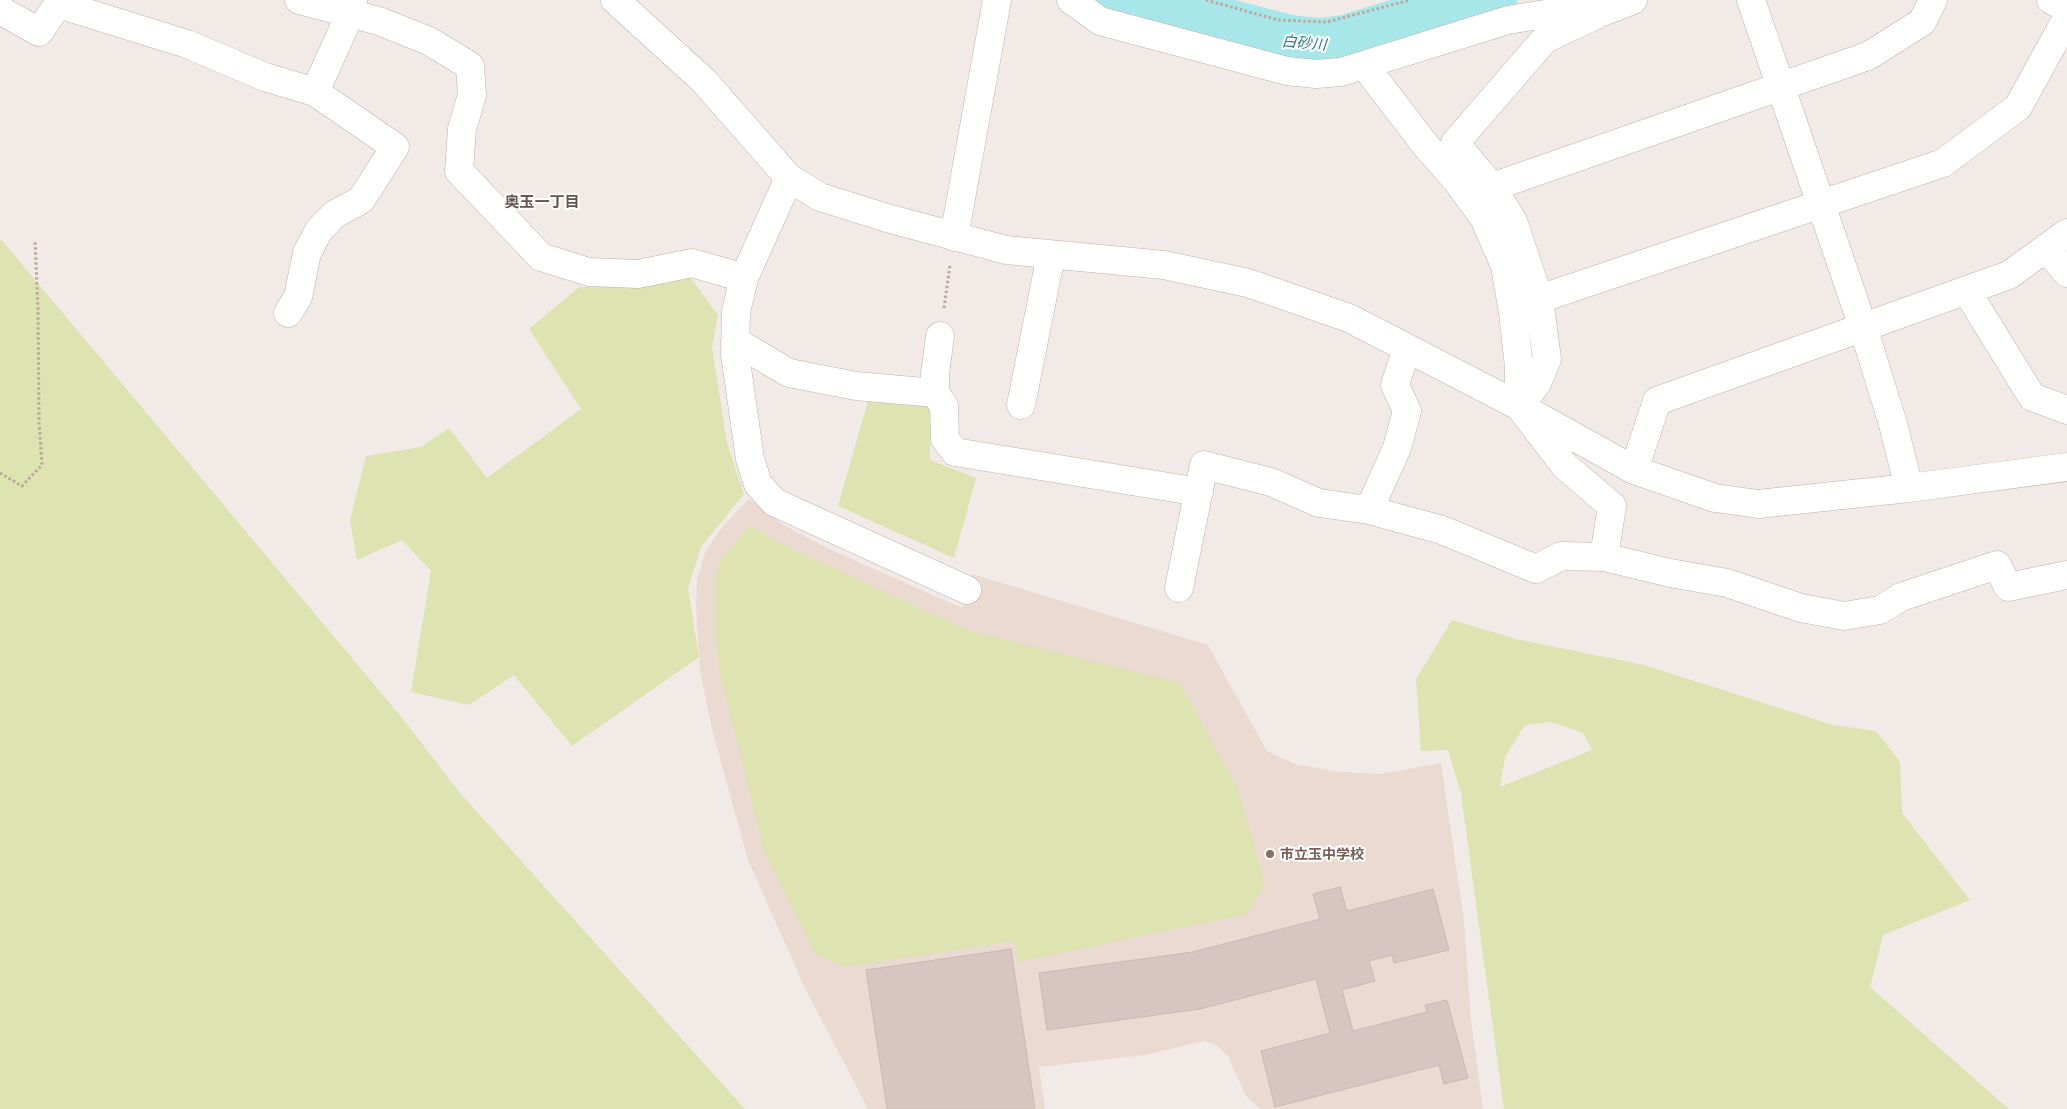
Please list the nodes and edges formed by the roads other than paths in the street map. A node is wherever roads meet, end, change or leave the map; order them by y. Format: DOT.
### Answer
graph roads {
  1 [pos="300,0"];
  2 [pos="615,0"];
  3 [pos="997,0"];
  4 [pos="1071,0"];
  5 [pos="1633,0"];
  6 [pos="1751,0"];
  7 [pos="1933,0"];
  8 [pos="2051,0"];
  9 [pos="59,2"];
  10 [pos="1597,6"];
  11 [pos="351,7"];
  12 [pos="2067,8"];
  13 [pos="0,10"];
  14 [pos="2067,18"];
  15 [pos="1364,65"];
  16 [pos="1780,87"];
  17 [pos="315,92"];
  18 [pos="789,178"];
  19 [pos="1492,187"];
  20 [pos="1821,204"];
  21 [pos="954,236"];
  22 [pos="2057,241"];
  23 [pos="1051,255"];
  24 [pos="2067,273"];
  25 [pos="744,278"];
  26 [pos="1966,290"];
  27 [pos="1539,299"];
  28 [pos="288,313"];
  29 [pos="1863,327"];
  30 [pos="940,336"];
  31 [pos="735,341"];
  32 [pos="1407,348"];
  33 [pos="935,393"];
  34 [pos="1022,405"];
  35 [pos="1519,406"];
  36 [pos="2067,410"];
  37 [pos="2067,467"];
  38 [pos="1634,470"];
  39 [pos="1909,488"];
  40 [pos="1199,492"];
  41 [pos="1369,510"];
  42 [pos="1604,556"];
  43 [pos="2067,575"];
  44 [pos="1179,588"];
  45 [pos="967,590"];
  1 -- 11 [label="street"];
  2 -- 18 [label="street"];
  3 -- 21 [label="street"];
  4 -- 15 [label="street"];
  5 -- 10 [label="street"];
  6 -- 16 [label="street"];
  7 -- 16 [label="street"];
  8 -- 12 [label="street"];
  9 -- 13 [label="street"];
  9 -- 17 [label="street"];
  10 -- 15 [label="street"];
  10 -- 19 [label="street"];
  11 -- 17 [label="street"];
  11 -- 25 [label="street"];
  14 -- 20 [label="street"];
  15 -- 35 [label="street"];
  16 -- 19 [label="street"];
  16 -- 20 [label="street"];
  17 -- 28 [label="street"];
  18 -- 21 [label="street"];
  18 -- 25 [label="street"];
  19 -- 27 [label="street"];
  20 -- 27 [label="street"];
  20 -- 29 [label="street"];
  21 -- 23 [label="street"];
  22 -- 24 [label="street"];
  22 -- 26 [label="street"];
  23 -- 32 [label="street"];
  23 -- 34 [label="street"];
  25 -- 31 [label="street"];
  26 -- 29 [label="street"];
  26 -- 36 [label="street"];
  27 -- 35 [label="street"];
  29 -- 38 [label="street"];
  29 -- 39 [label="street"];
  30 -- 33 [label="street"];
  31 -- 33 [label="street"];
  31 -- 45 [label="street"];
  32 -- 35 [label="street"];
  32 -- 41 [label="street"];
  33 -- 40 [label="street"];
  35 -- 38 [label="street"];
  35 -- 42 [label="street"];
  37 -- 39 [label="street"];
  38 -- 39 [label="street"];
  40 -- 41 [label="street"];
  40 -- 44 [label="street"];
  41 -- 42 [label="street"];
  42 -- 43 [label="street"];
}
